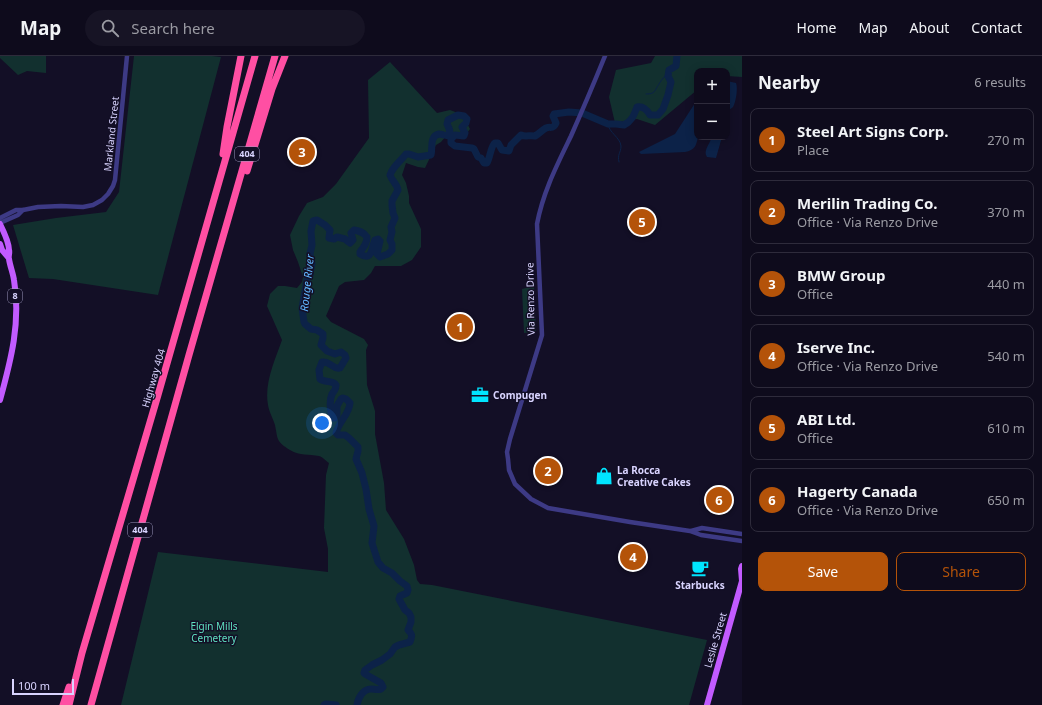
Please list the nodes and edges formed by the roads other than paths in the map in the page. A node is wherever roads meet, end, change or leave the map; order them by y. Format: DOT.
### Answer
graph roads {
  1 [pos="127,56"];
  2 [pos="241,56"];
  3 [pos="255,56"];
  4 [pos="275,56"];
  5 [pos="285,56"];
  6 [pos="605,56"];
  7 [pos="219,180"];
  8 [pos="23,210"];
  9 [pos="0,218"];
  10 [pos="0,224"];
  11 [pos="0,244"];
  12 [pos="218,253"];
  13 [pos="8,257"];
  14 [pos="0,400"];
  15 [pos="690,531"];
  16 [pos="742,534"];
  17 [pos="742,541"];
  18 [pos="742,566"];
  19 [pos="742,581"];
  20 [pos="82,654"];
  21 [pos="62,705"];
  22 [pos="69,705"];
  23 [pos="92,705"];
  24 [pos="707,705"];
  1 -- 8 [label="street, Markland Street"];
  2 -- 7 [label="highway"];
  3 -- 7 [label="highway, Highway 404 / 404"];
  4 -- 12 [label="highway, 404"];
  5 -- 12 [label="highway"];
  6 -- 15 [label="street, Via Renzo Drive"];
  7 -- 20 [label="highway, Highway 404 / 404"];
  8 -- 9 [label="street, Markland Street"];
  8 -- 10 [label="street, Markland Street"];
  10 -- 13 [label="main road, 8"];
  11 -- 13 [label="main road, 8"];
  12 -- 23 [label="highway, 404"];
  13 -- 14 [label="main road, 8"];
  15 -- 16 [label="street, Via Renzo Drive"];
  15 -- 17 [label="street, Via Renzo Drive"];
  18 -- 19 [label="main road, Leslie Street"];
  19 -- 24 [label="main road, Leslie Street"];
  20 -- 21 [label="highway"];
  20 -- 22 [label="highway, Highway 404 / 404"];
}
